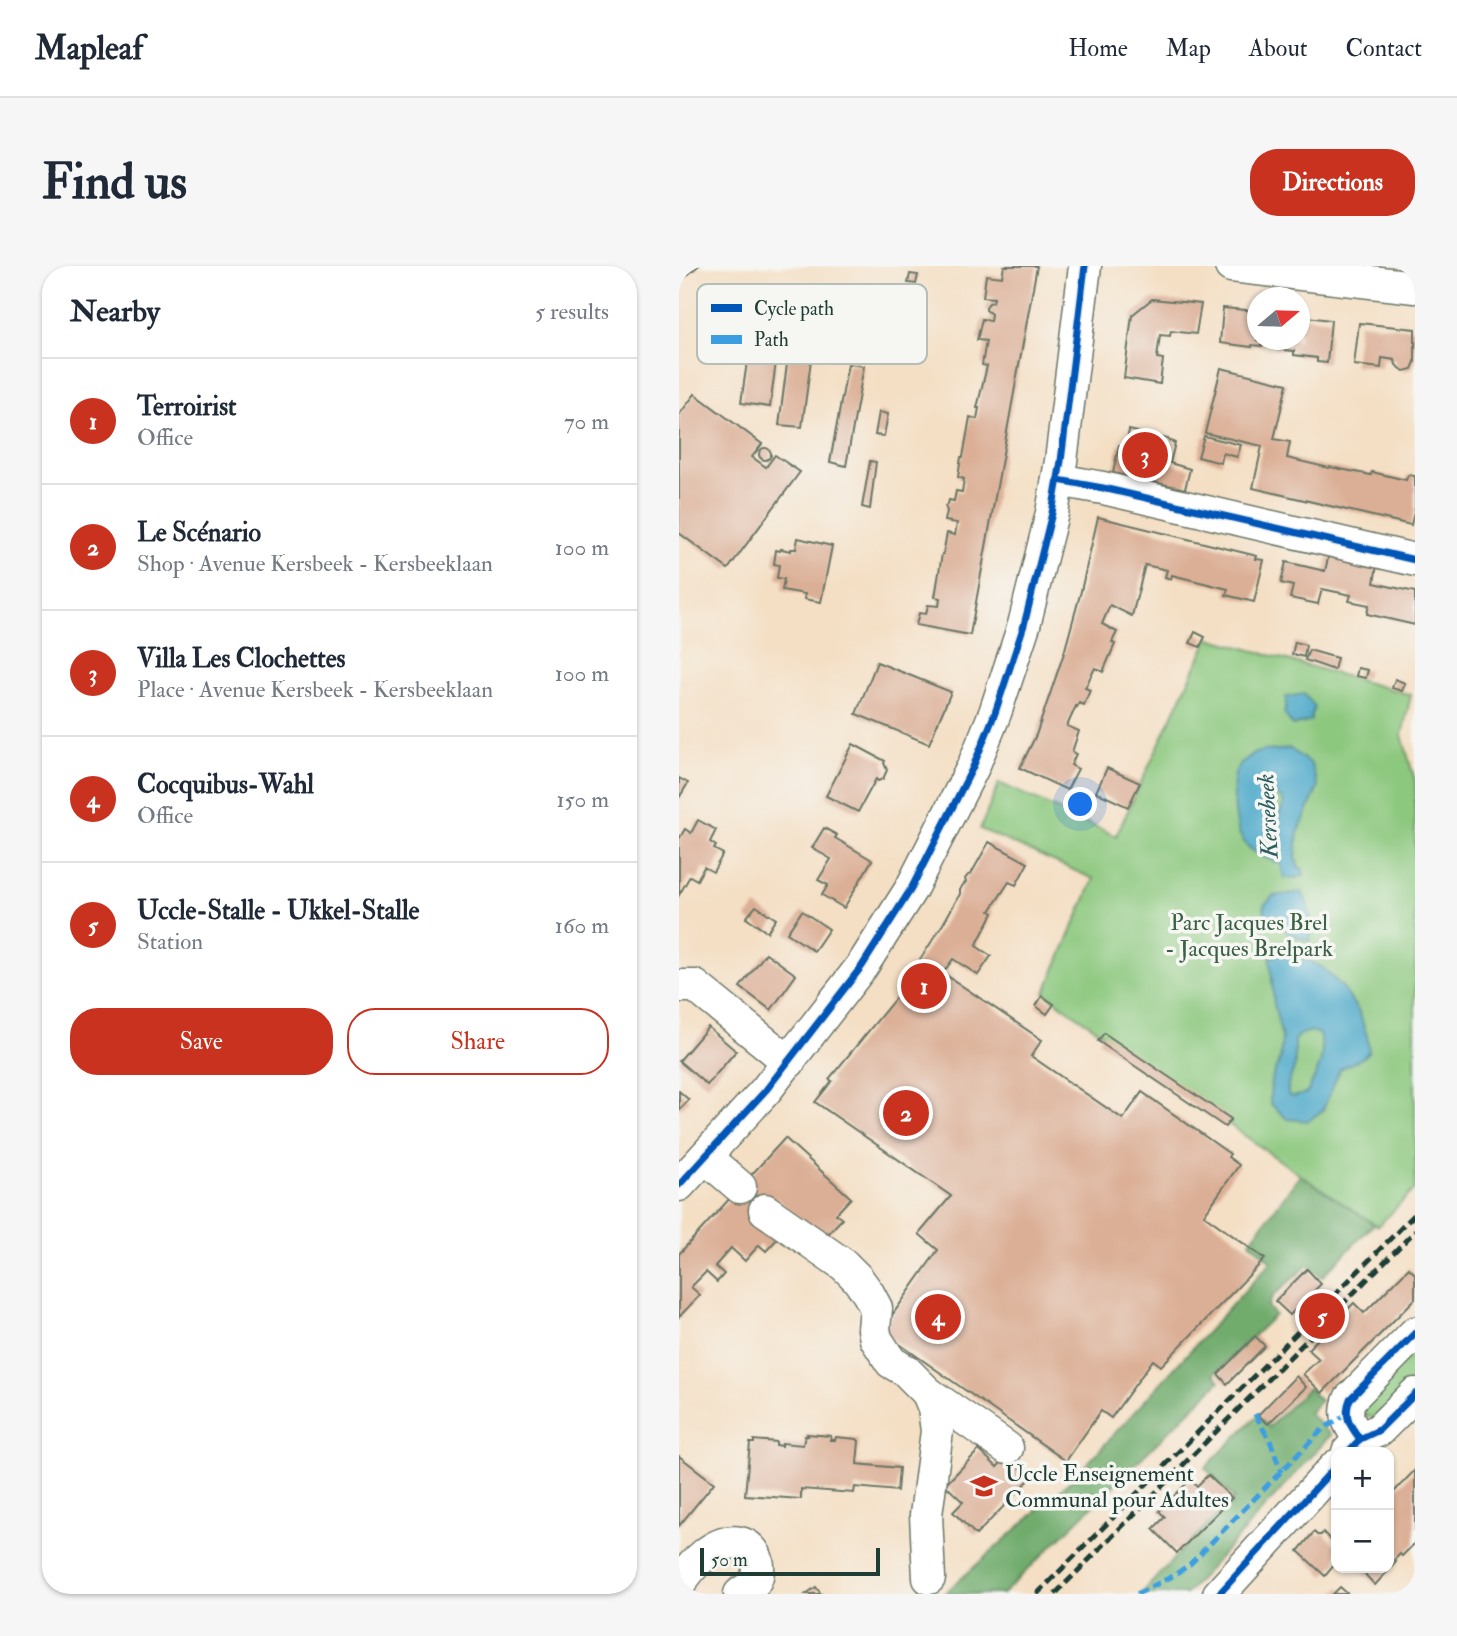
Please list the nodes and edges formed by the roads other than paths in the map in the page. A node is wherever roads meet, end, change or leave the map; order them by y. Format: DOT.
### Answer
graph roads {
  1 [pos="1085,266"];
  2 [pos="1231,266"];
  3 [pos="1415,287"];
  4 [pos="1058,480"];
  5 [pos="1415,560"];
  6 [pos="679,986"];
  7 [pos="789,1062"];
  8 [pos="705,1157"];
  9 [pos="679,1185"];
  10 [pos="740,1187"];
  11 [pos="765,1210"];
  12 [pos="1415,1334"];
  13 [pos="928,1393"];
  14 [pos="1415,1394"];
  15 [pos="1354,1446"];
  16 [pos="1007,1448"];
  17 [pos="1331,1471"];
  18 [pos="929,1578"];
  19 [pos="679,1585"];
  20 [pos="740,1594"];
  21 [pos="1219,1594"];
  1 -- 4 [label="street"];
  2 -- 3 [label="street"];
  4 -- 5 [label="street"];
  4 -- 7 [label="street"];
  6 -- 7 [label="street"];
  7 -- 8 [label="street"];
  8 -- 9 [label="street"];
  8 -- 10 [label="street"];
  11 -- 13 [label="street"];
  12 -- 15 [label="street"];
  13 -- 16 [label="street"];
  13 -- 18 [label="street"];
  14 -- 15 [label="street"];
  17 -- 21 [label="street"];
  19 -- 20 [label="street"];
}
